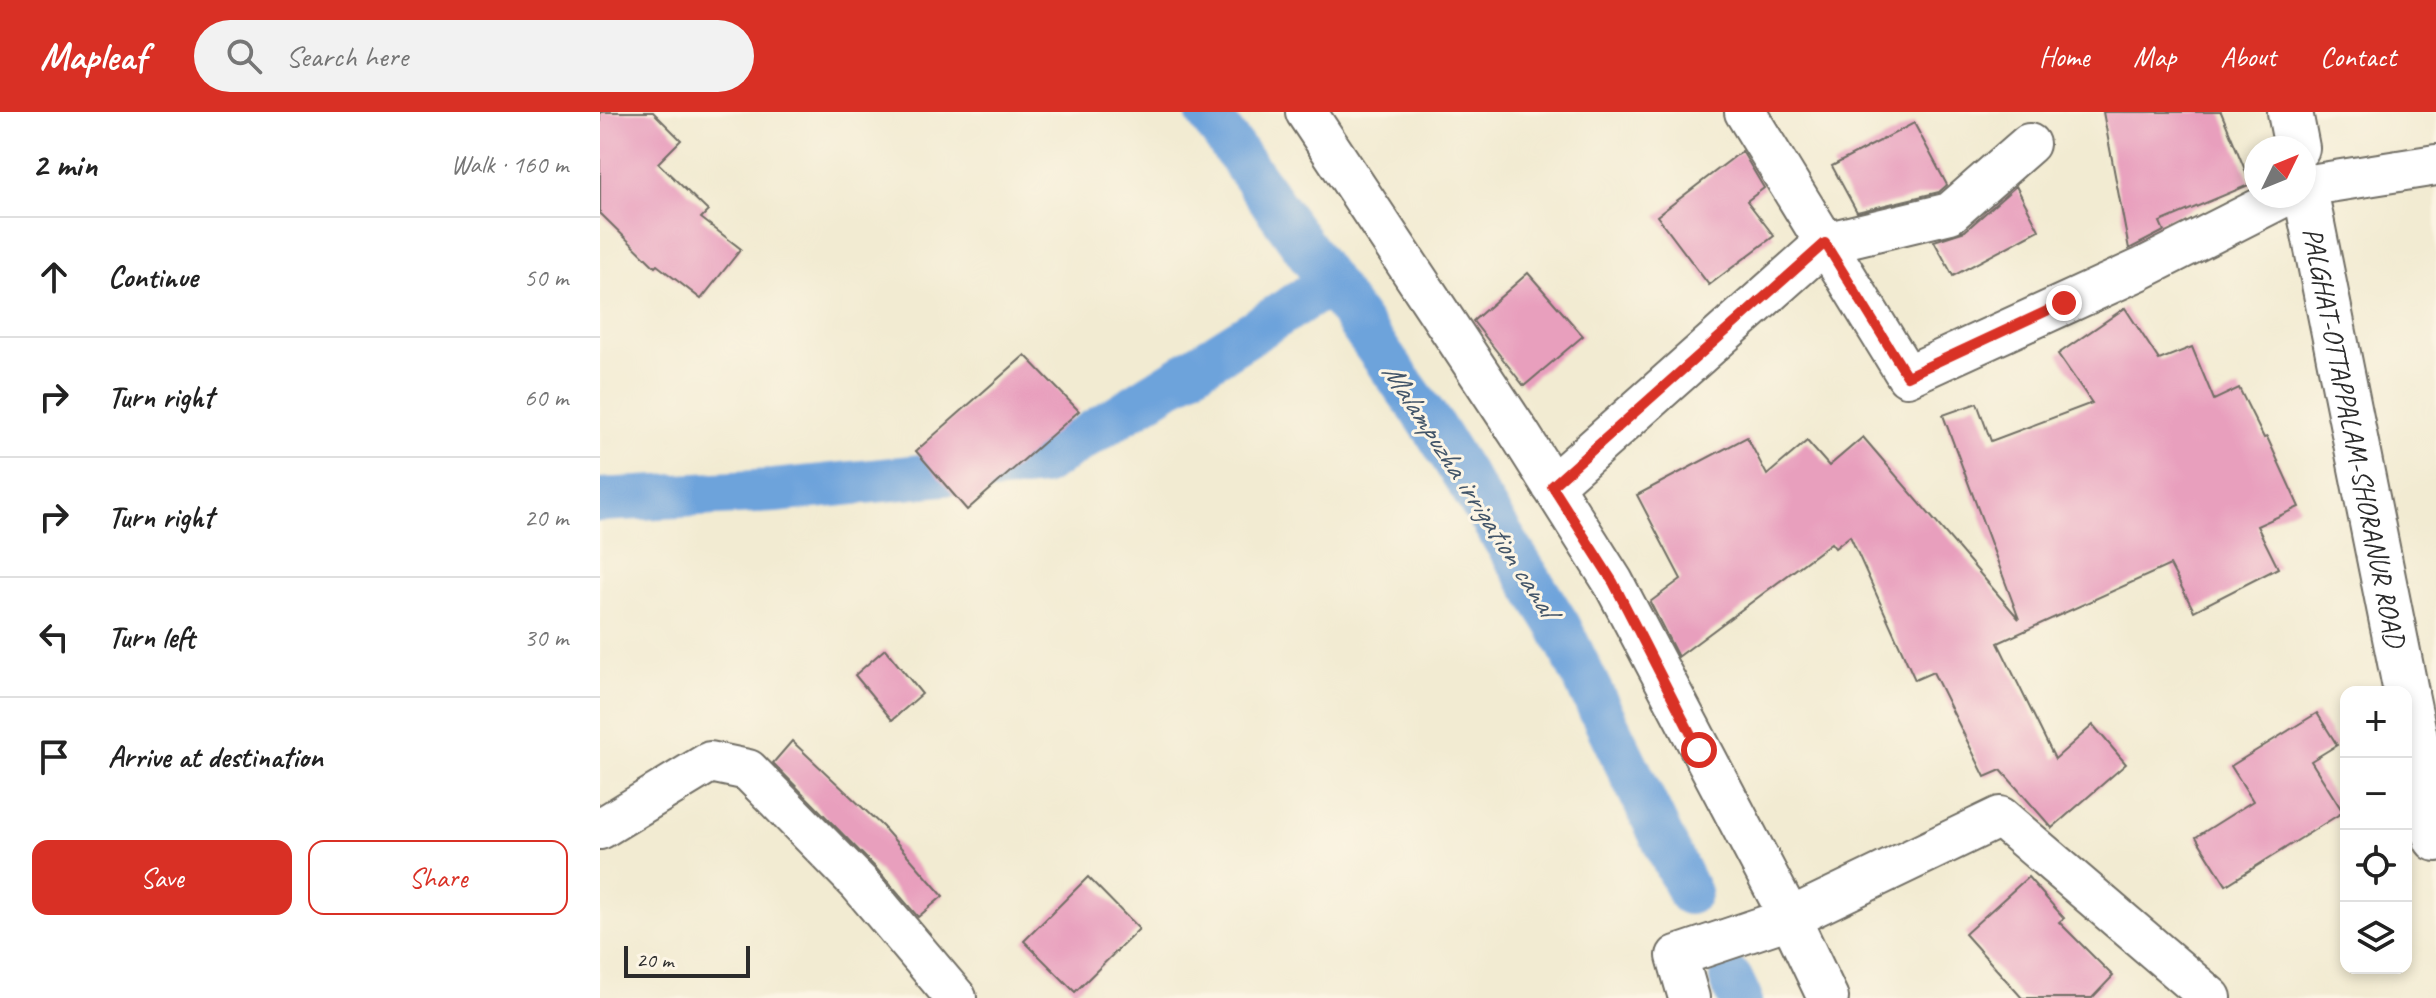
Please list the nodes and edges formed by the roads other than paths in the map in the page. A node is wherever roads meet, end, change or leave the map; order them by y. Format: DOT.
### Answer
graph roads {
  1 [pos="1306,112"];
  2 [pos="1745,112"];
  3 [pos="2290,112"];
  4 [pos="2295,136"];
  5 [pos="2029,144"];
  6 [pos="2436,165"];
  7 [pos="2316,183"];
  8 [pos="2261,208"];
  9 [pos="2309,208"];
  10 [pos="1825,243"];
  11 [pos="1552,486"];
  12 [pos="2405,686"];
  13 [pos="2412,722"];
  14 [pos="600,829"];
  15 [pos="2436,839"];
  16 [pos="1790,918"];
  17 [pos="956,998"];
  18 [pos="1689,998"];
  19 [pos="1828,998"];
  20 [pos="2211,998"];
  1 -- 11 [label="street"];
  2 -- 10 [label="street"];
  3 -- 4 [label="main road"];
  5 -- 10 [label="street"];
  6 -- 7 [label="street"];
  8 -- 10 [label="street"];
  9 -- 12 [label="main road, PALGHAT-OTTAPPALAM-SHORANUR ROAD"];
  10 -- 11 [label="street"];
  11 -- 16 [label="street"];
  13 -- 15 [label="main road, PALGHAT-OTTAPPALAM-SHORANUR ROAD"];
  14 -- 17 [label="street"];
  16 -- 18 [label="street"];
  16 -- 19 [label="street"];
  16 -- 20 [label="street"];
}
